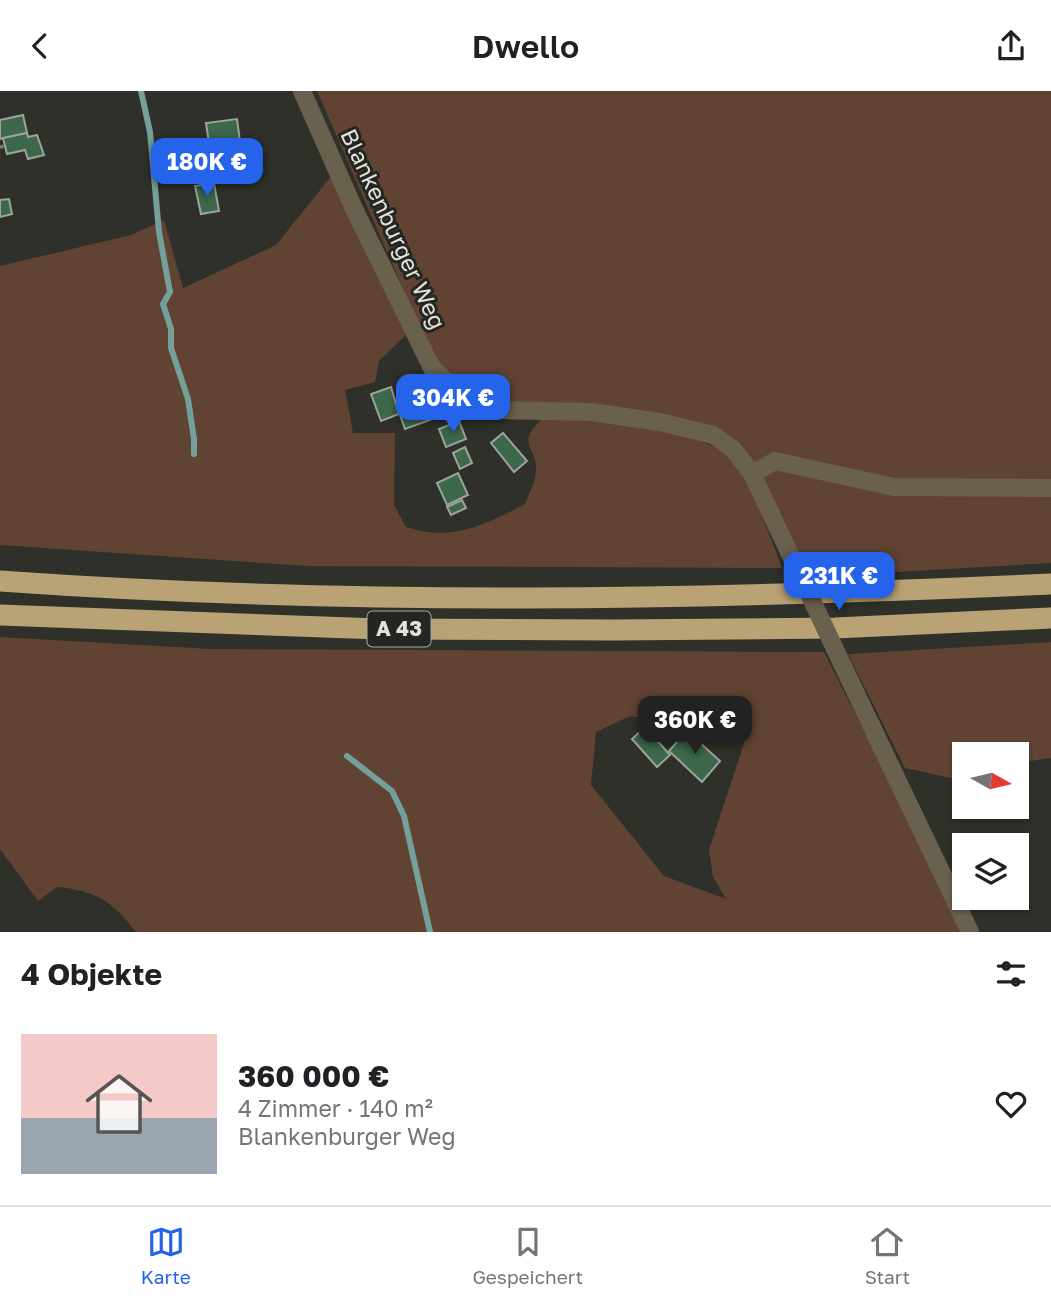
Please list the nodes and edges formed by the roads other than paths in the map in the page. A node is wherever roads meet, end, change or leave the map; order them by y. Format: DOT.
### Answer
graph roads {
  1 [pos="302,91"];
  2 [pos="751,474"];
  3 [pos="1051,488"];
  4 [pos="0,580"];
  5 [pos="1051,584"];
  6 [pos="0,615"];
  7 [pos="1051,618"];
  8 [pos="970,932"];
  1 -- 2 [label="street, Blankenburger Weg"];
  2 -- 3 [label="street"];
  2 -- 8 [label="street, Blankenburger Weg, bridge"];
  4 -- 5 [label="highway, A 43"];
  6 -- 7 [label="highway, A 43"];
}
